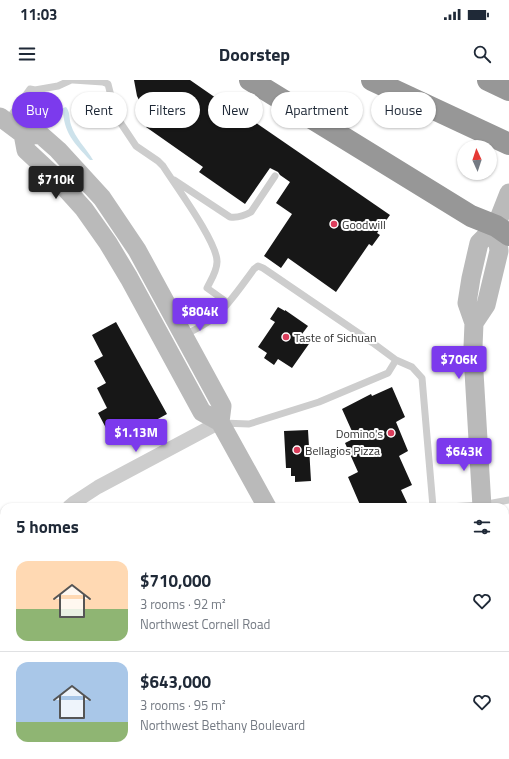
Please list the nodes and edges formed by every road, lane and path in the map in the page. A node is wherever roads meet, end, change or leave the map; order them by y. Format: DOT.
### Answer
graph roads {
  1 [pos="72,80"];
  2 [pos="250,80"];
  3 [pos="372,80"];
  4 [pos="488,80"];
  5 [pos="509,90"];
  6 [pos="3,120"];
  7 [pos="23,134"];
  8 [pos="509,144"];
  9 [pos="275,176"];
  10 [pos="171,178"];
  11 [pos="508,195"];
  12 [pos="502,230"];
  13 [pos="228,303"];
  14 [pos="184,335"];
  15 [pos="396,360"];
  16 [pos="220,422"];
  17 [pos="509,500"];
  18 [pos="74,503"];
  19 [pos="265,503"];
  20 [pos="433,503"];
  21 [pos="482,503"];
  22 [pos="496,503"];
  1 -- 6 [label="lane"];
  1 -- 10 [label="lane"];
  2 -- 12 [label="highway"];
  3 -- 8 [label="highway"];
  4 -- 5 [label="highway"];
  6 -- 7 [label="main road"];
  7 -- 14 [label="main road"];
  7 -- 16 [label="main road"];
  9 -- 10 [label="lane"];
  10 -- 13 [label="lane"];
  11 -- 12 [label="main road"];
  12 -- 21 [label="main road"];
  13 -- 14 [label="lane"];
  13 -- 15 [label="lane"];
  14 -- 16 [label="main road"];
  15 -- 16 [label="lane"];
  15 -- 20 [label="lane"];
  16 -- 18 [label="street"];
  16 -- 19 [label="main road"];
  17 -- 22 [label="lane"];
}
